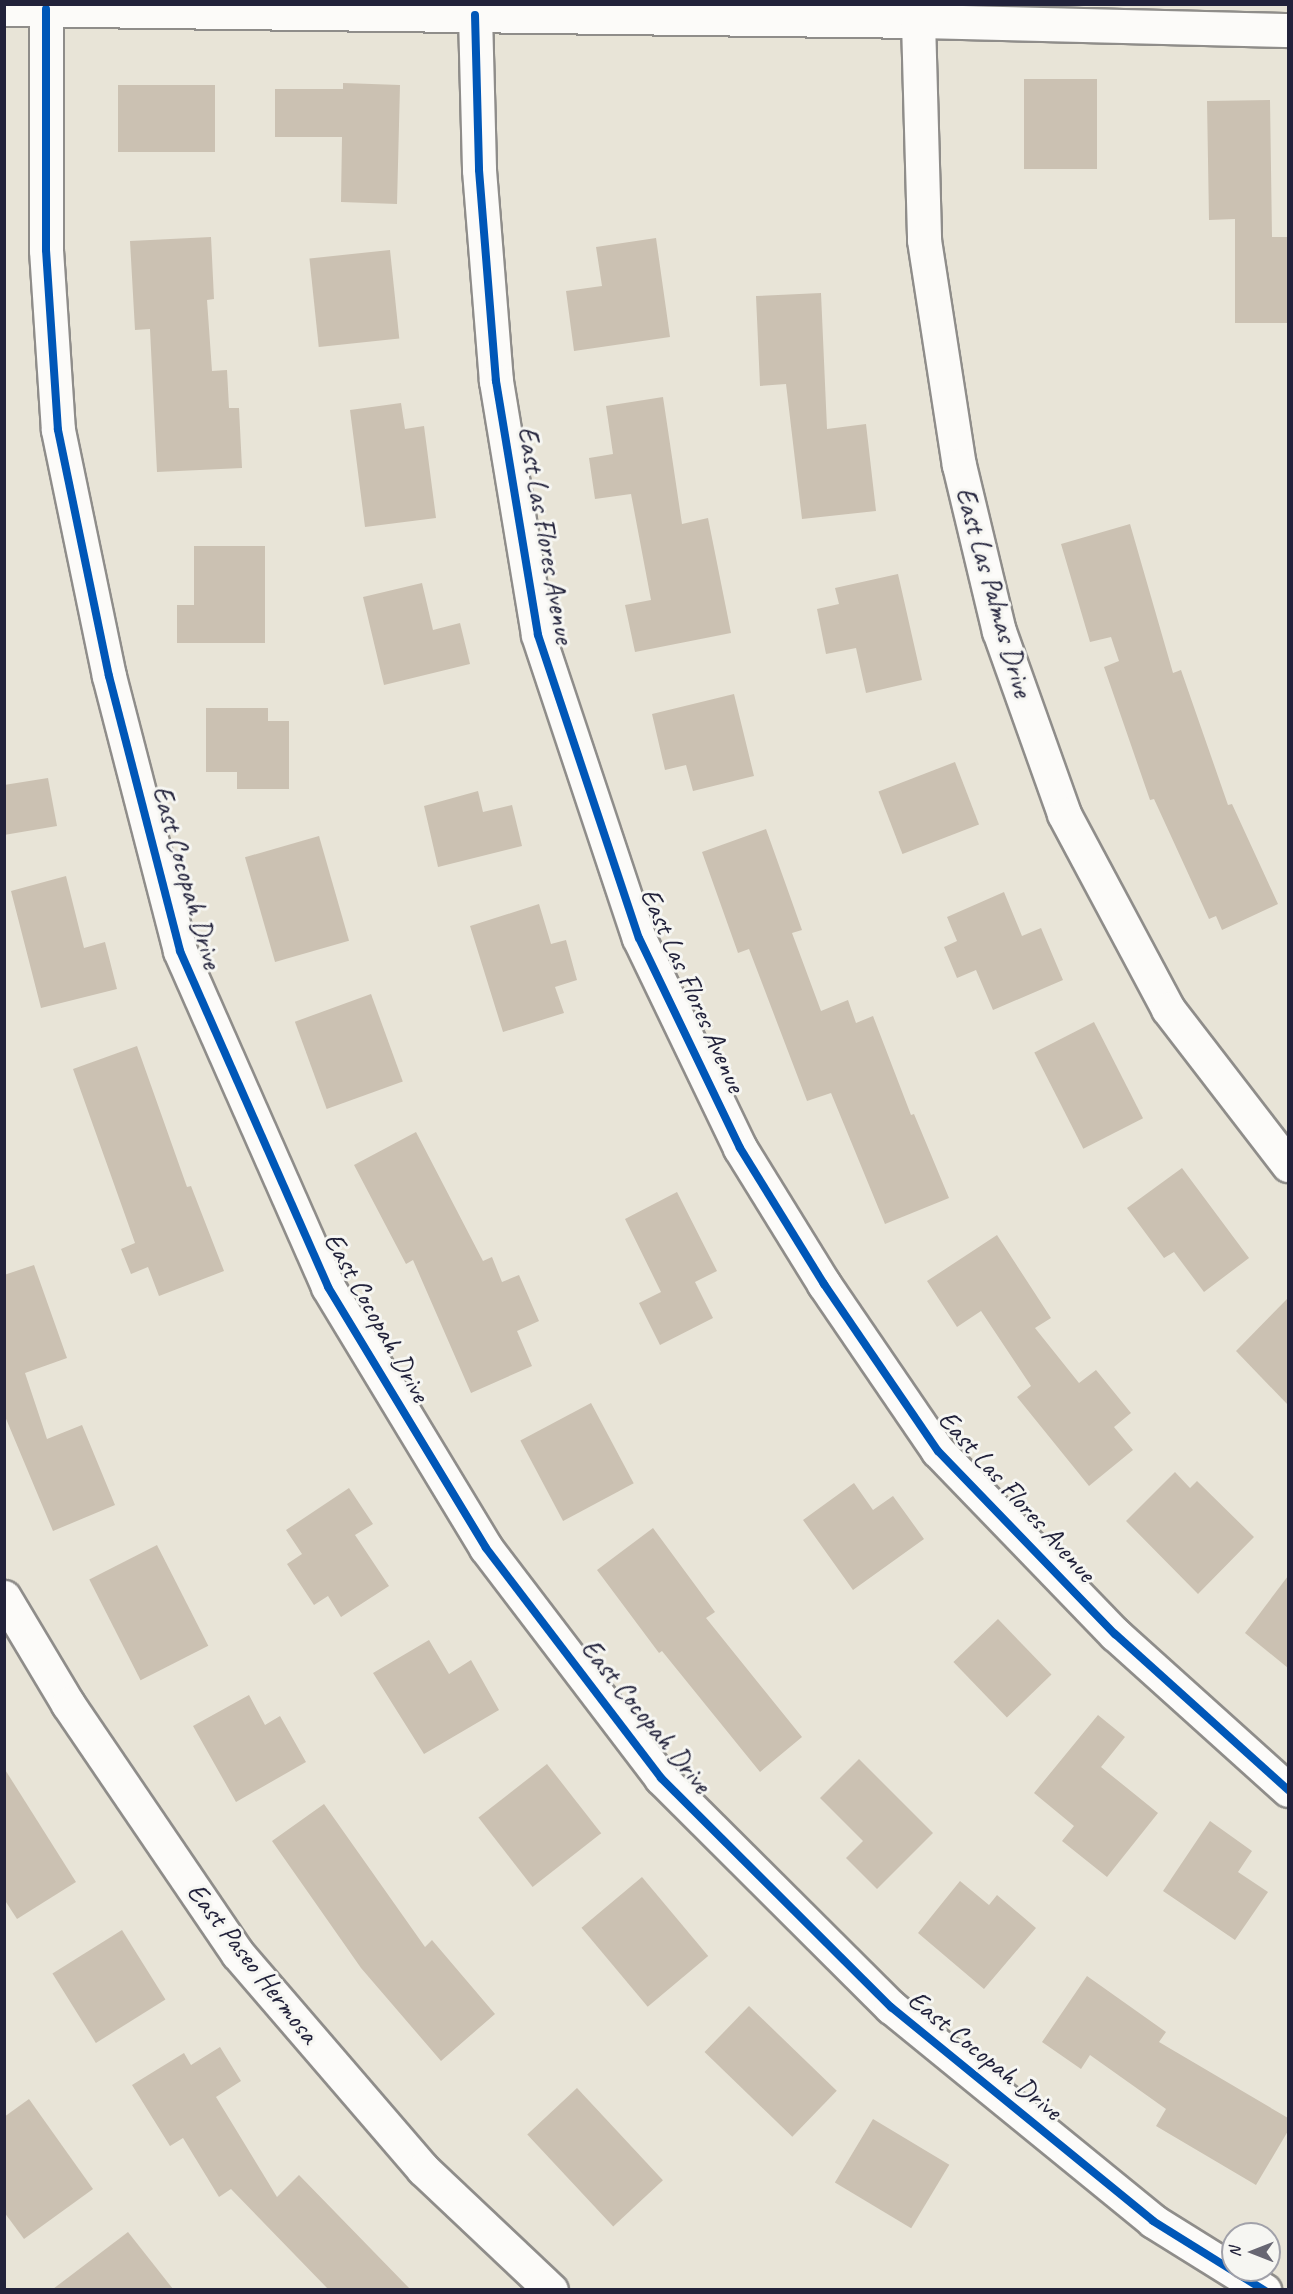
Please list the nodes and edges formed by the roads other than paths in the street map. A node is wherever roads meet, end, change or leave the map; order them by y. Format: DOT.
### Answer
graph roads {
  1 [pos="4,9"];
  2 [pos="46,9"];
  3 [pos="475,15"];
  4 [pos="918,21"];
  5 [pos="1288,30"];
  6 [pos="1288,1165"];
  7 [pos="4,1597"];
  8 [pos="1288,1790"];
  9 [pos="551,2289"];
  10 [pos="1264,2289"];
  1 -- 2 [label="street"];
  2 -- 3 [label="street"];
  2 -- 10 [label="street, East Cocopah Drive"];
  3 -- 4 [label="street"];
  3 -- 8 [label="street, East Las Flores Avenue"];
  4 -- 5 [label="street"];
  4 -- 6 [label="street, East Las Palmas Drive"];
  7 -- 9 [label="street, East Paseo Hermosa"];
}
